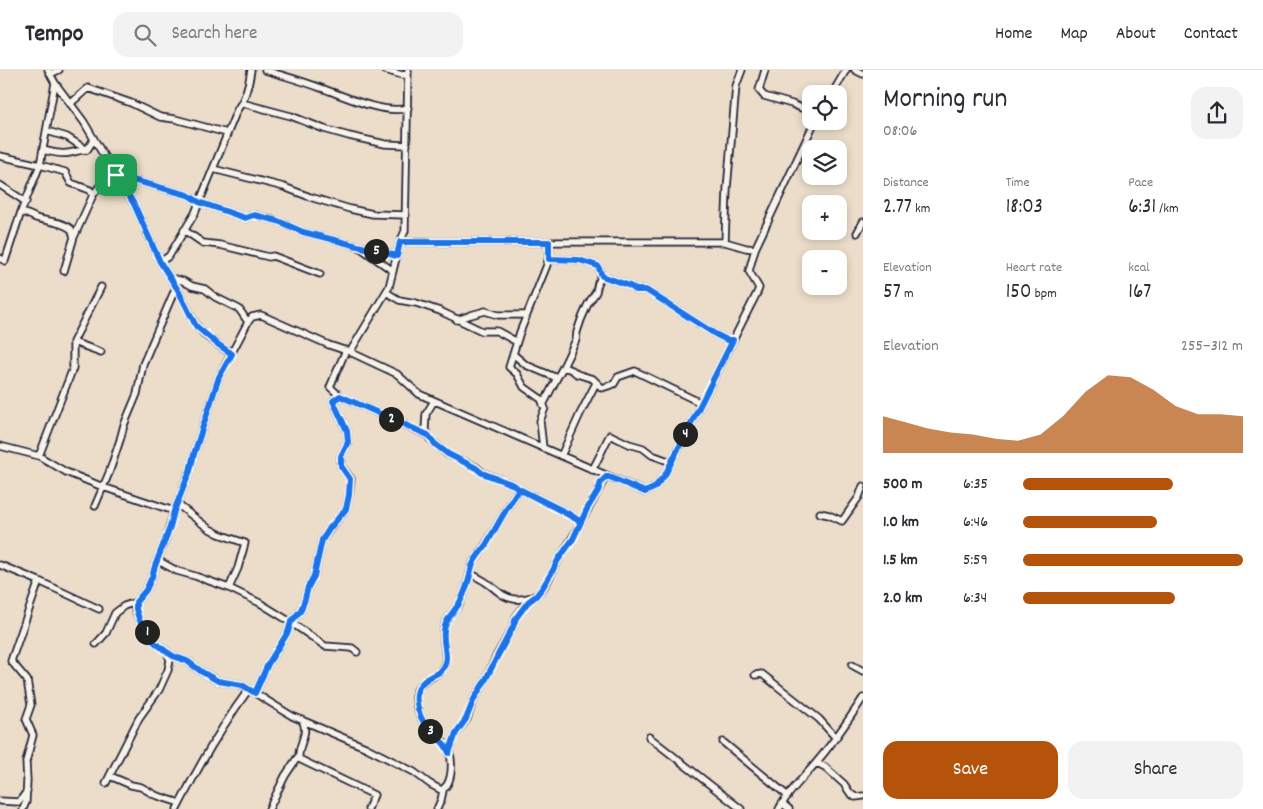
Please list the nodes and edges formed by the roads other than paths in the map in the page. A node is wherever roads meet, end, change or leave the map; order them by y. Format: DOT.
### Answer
graph roads {
  1 [pos="59,70"];
  2 [pos="251,70"];
  3 [pos="265,70"];
  4 [pos="385,70"];
  5 [pos="742,70"];
  6 [pos="765,70"];
  7 [pos="846,70"];
  8 [pos="856,70"];
  9 [pos="49,72"];
  10 [pos="408,72"];
  11 [pos="863,74"];
  12 [pos="55,83"];
  13 [pos="837,85"];
  14 [pos="242,103"];
  15 [pos="70,104"];
  16 [pos="408,108"];
  17 [pos="802,108"];
  18 [pos="811,130"];
  19 [pos="47,131"];
  20 [pos="227,133"];
  21 [pos="94,139"];
  22 [pos="407,145"];
  23 [pos="43,150"];
  24 [pos="87,150"];
  25 [pos="0,156"];
  26 [pos="40,165"];
  27 [pos="213,169"];
  28 [pos="114,173"];
  29 [pos="0,185"];
  30 [pos="94,195"];
  31 [pos="26,202"];
  32 [pos="199,202"];
  33 [pos="21,212"];
  34 [pos="406,215"];
  35 [pos="863,222"];
  36 [pos="184,230"];
  37 [pos="857,233"];
  38 [pos="74,237"];
  39 [pos="400,242"];
  40 [pos="549,242"];
  41 [pos="725,242"];
  42 [pos="358,246"];
  43 [pos="755,249"];
  44 [pos="397,256"];
  45 [pos="0,258"];
  46 [pos="549,259"];
  47 [pos="160,262"];
  48 [pos="64,271"];
  49 [pos="393,271"];
  50 [pos="320,274"];
  51 [pos="602,276"];
  52 [pos="170,278"];
  53 [pos="176,286"];
  54 [pos="101,287"];
  55 [pos="386,292"];
  56 [pos="527,315"];
  57 [pos="457,320"];
  58 [pos="248,322"];
  59 [pos="733,340"];
  60 [pos="73,342"];
  61 [pos="517,342"];
  62 [pos="348,351"];
  63 [pos="101,352"];
  64 [pos="232,354"];
  65 [pos="513,354"];
  66 [pos="563,368"];
  67 [pos="557,378"];
  68 [pos="596,383"];
  69 [pos="340,396"];
  70 [pos="434,401"];
  71 [pos="701,402"];
  72 [pos="544,405"];
  73 [pos="428,435"];
  74 [pos="0,446"];
  75 [pos="544,448"];
  76 [pos="39,456"];
  77 [pos="560,456"];
  78 [pos="671,462"];
  79 [pos="592,470"];
  80 [pos="607,476"];
  81 [pos="863,486"];
  82 [pos="103,487"];
  83 [pos="519,489"];
  84 [pos="177,504"];
  85 [pos="95,506"];
  86 [pos="174,511"];
  87 [pos="820,513"];
  88 [pos="581,522"];
  89 [pos="157,560"];
  90 [pos="0,565"];
  91 [pos="470,573"];
  92 [pos="39,581"];
  93 [pos="229,588"];
  94 [pos="536,596"];
  95 [pos="136,602"];
  96 [pos="99,609"];
  97 [pos="291,622"];
  98 [pos="96,644"];
  99 [pos="167,652"];
  100 [pos="357,652"];
  101 [pos="852,665"];
  102 [pos="863,672"];
  103 [pos="755,675"];
  104 [pos="248,690"];
  105 [pos="255,693"];
  106 [pos="863,698"];
  107 [pos="302,720"];
  108 [pos="649,737"];
  109 [pos="836,738"];
  110 [pos="723,742"];
  111 [pos="449,753"];
  112 [pos="299,759"];
  113 [pos="817,763"];
  114 [pos="110,776"];
  115 [pos="106,783"];
  116 [pos="27,791"];
  117 [pos="442,791"];
  118 [pos="788,796"];
  119 [pos="863,796"];
  120 [pos="0,801"];
  121 [pos="180,803"];
  122 [pos="780,806"];
  123 [pos="22,809"];
  124 [pos="177,809"];
  125 [pos="269,809"];
  126 [pos="368,809"];
  127 [pos="437,809"];
  128 [pos="742,809"];
  129 [pos="789,809"];
  1 -- 9 [label="street"];
  2 -- 14 [label="street"];
  3 -- 16 [label="street"];
  4 -- 10 [label="street"];
  5 -- 41 [label="street"];
  6 -- 17 [label="street"];
  7 -- 13 [label="street"];
  8 -- 11 [label="street"];
  9 -- 12 [label="street"];
  10 -- 16 [label="street"];
  12 -- 15 [label="street"];
  12 -- 19 [label="street"];
  14 -- 20 [label="street"];
  14 -- 22 [label="street"];
  15 -- 20 [label="street"];
  15 -- 21 [label="street"];
  16 -- 22 [label="street"];
  18 -- 43 [label="street"];
  19 -- 23 [label="street"];
  19 -- 24 [label="street"];
  20 -- 27 [label="street"];
  21 -- 24 [label="street"];
  21 -- 28 [label="street"];
  22 -- 34 [label="street"];
  23 -- 24 [label="street"];
  23 -- 26 [label="street"];
  25 -- 26 [label="street"];
  26 -- 30 [label="street"];
  26 -- 31 [label="street"];
  27 -- 32 [label="street"];
  27 -- 34 [label="street"];
  28 -- 30 [label="street"];
  28 -- 32 [label="street"];
  28 -- 47 [label="street"];
  29 -- 31 [label="street"];
  30 -- 38 [label="street"];
  31 -- 33 [label="street"];
  32 -- 36 [label="street"];
  32 -- 42 [label="street"];
  33 -- 38 [label="street"];
  33 -- 45 [label="street"];
  34 -- 39 [label="street"];
  35 -- 37 [label="street"];
  36 -- 47 [label="street"];
  36 -- 50 [label="street"];
  38 -- 48 [label="street"];
  39 -- 40 [label="street"];
  39 -- 44 [label="street"];
  40 -- 41 [label="street"];
  40 -- 46 [label="street"];
  41 -- 43 [label="street"];
  42 -- 44 [label="street"];
  42 -- 49 [label="street"];
  43 -- 59 [label="street"];
  44 -- 49 [label="street"];
  46 -- 51 [label="street"];
  46 -- 56 [label="street"];
  47 -- 52 [label="street"];
  49 -- 55 [label="street"];
  51 -- 59 [label="street"];
  51 -- 66 [label="street"];
  52 -- 53 [label="street"];
  52 -- 58 [label="street"];
  53 -- 64 [label="street"];
  53 -- 82 [label="street"];
  54 -- 60 [label="street"];
  55 -- 57 [label="street"];
  55 -- 62 [label="street"];
  56 -- 57 [label="street"];
  56 -- 61 [label="street"];
  57 -- 61 [label="street"];
  58 -- 62 [label="street"];
  58 -- 64 [label="street"];
  59 -- 71 [label="street"];
  60 -- 63 [label="street"];
  60 -- 76 [label="street"];
  61 -- 65 [label="street"];
  62 -- 69 [label="street"];
  62 -- 70 [label="street"];
  64 -- 84 [label="street"];
  65 -- 67 [label="street"];
  65 -- 72 [label="street"];
  66 -- 67 [label="street"];
  66 -- 68 [label="street"];
  67 -- 72 [label="street"];
  68 -- 71 [label="street"];
  68 -- 77 [label="street"];
  69 -- 73 [label="street"];
  69 -- 97 [label="street"];
  70 -- 73 [label="street"];
  70 -- 75 [label="street"];
  71 -- 78 [label="street"];
  72 -- 75 [label="street"];
  73 -- 83 [label="street"];
  74 -- 76 [label="street"];
  75 -- 77 [label="street"];
  76 -- 82 [label="street"];
  77 -- 79 [label="street"];
  78 -- 79 [label="street"];
  78 -- 80 [label="street"];
  79 -- 80 [label="street"];
  80 -- 88 [label="street"];
  81 -- 87 [label="street"];
  82 -- 85 [label="street"];
  82 -- 86 [label="street"];
  83 -- 88 [label="street"];
  83 -- 91 [label="street"];
  84 -- 86 [label="street"];
  84 -- 93 [label="street"];
  86 -- 89 [label="street"];
  88 -- 94 [label="street"];
  89 -- 93 [label="street"];
  89 -- 95 [label="street"];
  90 -- 92 [label="street"];
  91 -- 94 [label="street"];
  91 -- 111 [label="street"];
  92 -- 96 [label="street"];
  92 -- 116 [label="street"];
  93 -- 97 [label="street"];
  94 -- 111 [label="street"];
  95 -- 98 [label="street"];
  95 -- 99 [label="street"];
  97 -- 100 [label="street"];
  97 -- 105 [label="street"];
  99 -- 104 [label="street"];
  99 -- 114 [label="street"];
  101 -- 102 [label="street"];
  103 -- 109 [label="street"];
  104 -- 105 [label="street"];
  104 -- 121 [label="street"];
  105 -- 107 [label="street"];
  106 -- 109 [label="street"];
  107 -- 112 [label="street"];
  107 -- 117 [label="street"];
  108 -- 128 [label="street"];
  109 -- 113 [label="street"];
  110 -- 118 [label="street"];
  111 -- 117 [label="street"];
  112 -- 125 [label="street"];
  112 -- 126 [label="street"];
  113 -- 118 [label="street"];
  113 -- 119 [label="street"];
  114 -- 115 [label="street"];
  114 -- 121 [label="street"];
  116 -- 120 [label="street"];
  116 -- 123 [label="street"];
  117 -- 127 [label="street"];
  118 -- 122 [label="street"];
  121 -- 124 [label="street"];
  122 -- 129 [label="street"];
}
